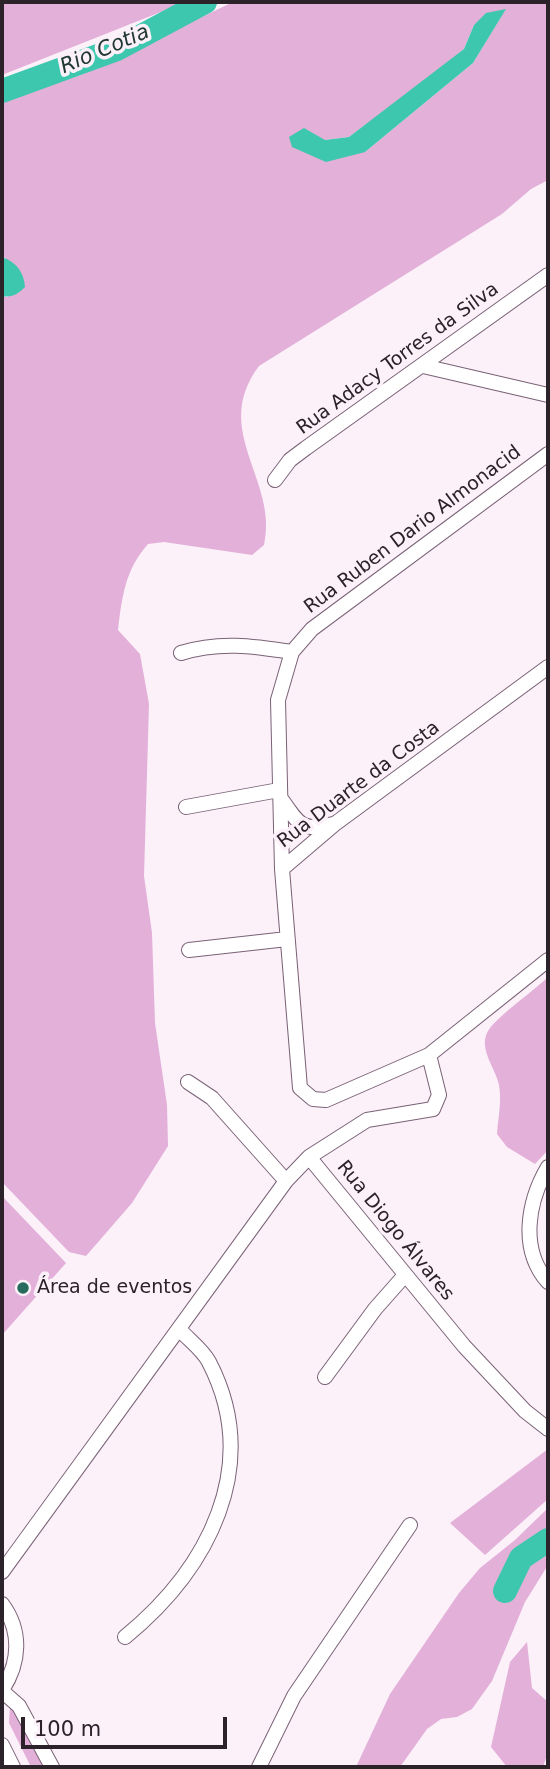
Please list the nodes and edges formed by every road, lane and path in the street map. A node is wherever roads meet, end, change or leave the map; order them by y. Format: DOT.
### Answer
graph roads {
  1 [pos="548,275"];
  2 [pos="424,366"];
  3 [pos="548,395"];
  4 [pos="548,454"];
  5 [pos="275,480"];
  6 [pos="292,652"];
  7 [pos="181,653"];
  8 [pos="548,667"];
  9 [pos="280,795"];
  10 [pos="187,807"];
  11 [pos="336,823"];
  12 [pos="282,869"];
  13 [pos="287,939"];
  14 [pos="189,950"];
  15 [pos="548,960"];
  16 [pos="429,1055"];
  17 [pos="188,1082"];
  18 [pos="309,1157"];
  19 [pos="548,1167"];
  20 [pos="286,1181"];
  21 [pos="405,1275"];
  22 [pos="548,1282"];
  23 [pos="180,1330"];
  24 [pos="325,1377"];
  25 [pos="548,1429"];
  26 [pos="410,1525"];
  27 [pos="2,1572"];
  28 [pos="2,1604"];
  29 [pos="125,1637"];
  30 [pos="2,1690"];
  31 [pos="2,1745"];
  32 [pos="13,1767"];
  33 [pos="52,1767"];
  34 [pos="259,1767"];
  1 -- 2 [label="street, Rua Adacy Torres da Silva"];
  2 -- 3 [label="street"];
  2 -- 5 [label="street, Rua Adacy Torres da Silva"];
  4 -- 6 [label="street, Rua Ruben Dario Almonacid"];
  6 -- 7 [label="street"];
  6 -- 9 [label="street, Rua Ruben Dario Almonacid"];
  8 -- 11 [label="street, Rua Duarte da Costa"];
  9 -- 10 [label="street"];
  9 -- 11 [label="street"];
  9 -- 12 [label="street, Rua Ruben Dario Almonacid"];
  11 -- 12 [label="street, Rua Duarte da Costa"];
  12 -- 13 [label="street, Rua Duarte da Costa"];
  13 -- 14 [label="street"];
  13 -- 16 [label="street, Rua Duarte da Costa"];
  15 -- 16 [label="street, Rua Duarte da Costa"];
  16 -- 18 [label="street"];
  17 -- 20 [label="street"];
  18 -- 20 [label="street, Rua Diogo Álvares"];
  18 -- 21 [label="street, Rua Diogo Álvares"];
  19 -- 22 [label="street"];
  20 -- 23 [label="street, Rua Diogo Álvares"];
  21 -- 24 [label="street"];
  21 -- 25 [label="street, Rua Diogo Álvares"];
  23 -- 27 [label="street, Rua Diogo Álvares"];
  23 -- 29 [label="street"];
  26 -- 34 [label="street"];
  28 -- 30 [label="street"];
  30 -- 33 [label="street"];
  31 -- 32 [label="street"];
}
